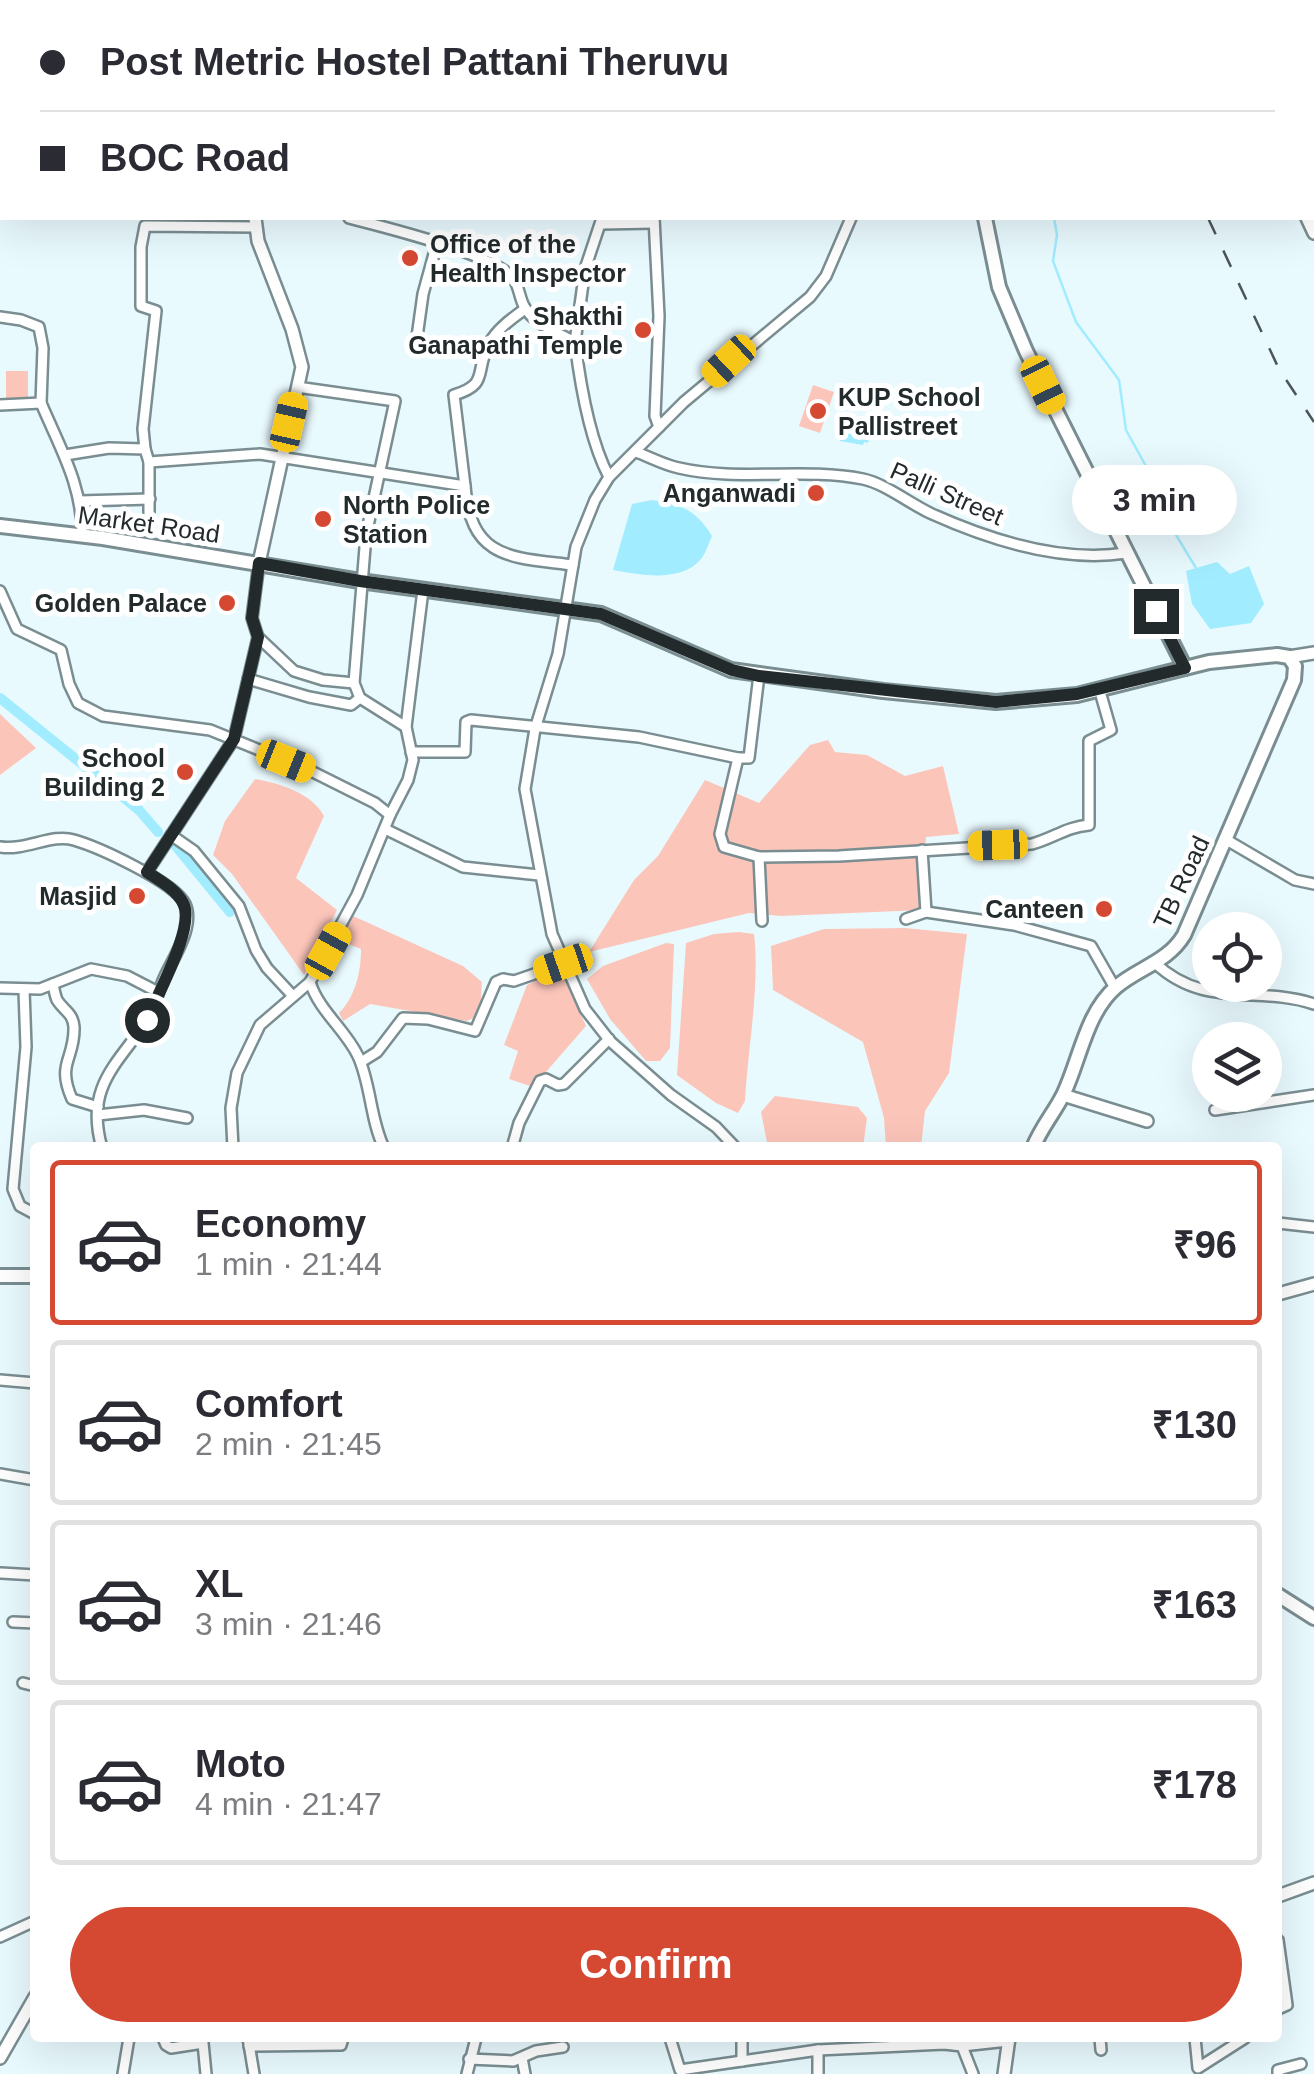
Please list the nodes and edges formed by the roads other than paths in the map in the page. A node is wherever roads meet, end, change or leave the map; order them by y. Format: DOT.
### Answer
graph roads {
  1 [pos="356,220"];
  2 [pos="654,220"];
  3 [pos="849,220"];
  4 [pos="601,221"];
  5 [pos="988,221"];
  6 [pos="256,222"];
  7 [pos="437,243"];
  8 [pos="525,309"];
  9 [pos="0,317"];
  10 [pos="575,342"];
  11 [pos="487,346"];
  12 [pos="297,387"];
  13 [pos="41,403"];
  14 [pos="0,405"];
  15 [pos="659,427"];
  16 [pos="145,449"];
  17 [pos="636,452"];
  18 [pos="66,455"];
  19 [pos="280,457"];
  20 [pos="148,462"];
  21 [pos="378,472"];
  22 [pos="609,477"];
  23 [pos="464,486"];
  24 [pos="150,499"];
  25 [pos="80,500"];
  26 [pos="149,518"];
  27 [pos="0,526"];
  28 [pos="82,536"];
  29 [pos="1126,553"];
  30 [pos="259,563"];
  31 [pos="573,565"];
  32 [pos="360,581"];
  33 [pos="423,590"];
  34 [pos="0,591"];
  35 [pos="565,608"];
  36 [pos="258,637"];
  37 [pos="1314,654"];
  38 [pos="1289,657"];
  39 [pos="1185,668"];
  40 [pos="759,676"];
  41 [pos="248,679"];
  42 [pos="354,684"];
  43 [pos="1099,688"];
  44 [pos="360,698"];
  45 [pos="406,727"];
  46 [pos="535,729"];
  47 [pos="234,739"];
  48 [pos="411,752"];
  49 [pos="738,758"];
  50 [pos="390,815"];
  51 [pos="385,829"];
  52 [pos="172,835"];
  53 [pos="1225,839"];
  54 [pos="0,847"];
  55 [pos="922,850"];
  56 [pos="760,857"];
  57 [pos="147,872"];
  58 [pos="539,875"];
  59 [pos="1314,884"];
  60 [pos="926,912"];
  61 [pos="906,920"];
  62 [pos="762,921"];
  63 [pos="1155,963"];
  64 [pos="563,964"];
  65 [pos="310,982"];
  66 [pos="53,984"];
  67 [pos="0,988"];
  68 [pos="1115,988"];
  69 [pos="24,990"];
  70 [pos="158,992"];
  71 [pos="293,996"];
  72 [pos="1314,1004"];
  73 [pos="609,1039"];
  74 [pos="361,1062"];
  75 [pos="1063,1094"];
  76 [pos="1314,1095"];
  77 [pos="1282,1100"];
  78 [pos="98,1111"];
  79 [pos="187,1118"];
  80 [pos="1148,1122"];
  81 [pos="101,1142"];
  82 [pos="233,1142"];
  83 [pos="383,1142"];
  84 [pos="514,1142"];
  85 [pos="730,1142"];
  86 [pos="1035,1142"];
  87 [pos="30,1211"];
  88 [pos="1282,1223"];
  89 [pos="1314,1227"];
  90 [pos="0,1276"];
  91 [pos="30,1276"];
  92 [pos="1314,1284"];
  93 [pos="1282,1293"];
  94 [pos="0,1380"];
  95 [pos="30,1382"];
  96 [pos="0,1474"];
  97 [pos="30,1479"];
  98 [pos="1,1573"];
  99 [pos="30,1575"];
  100 [pos="1282,1597"];
  101 [pos="1314,1618"];
  102 [pos="12,1622"];
  103 [pos="30,1623"];
  104 [pos="22,1683"];
  105 [pos="30,1685"];
  106 [pos="1314,1882"];
  107 [pos="1282,1894"];
  108 [pos="30,1923"];
  109 [pos="0,1936"];
  110 [pos="1282,1966"];
  111 [pos="30,2003"];
  112 [pos="1282,2007"];
  113 [pos="6,2034"];
  114 [pos="127,2042"];
  115 [pos="165,2042"];
  116 [pos="196,2042"];
  117 [pos="205,2042"];
  118 [pos="249,2042"];
  119 [pos="342,2042"];
  120 [pos="475,2042"];
  121 [pos="671,2042"];
  122 [pos="742,2042"];
  123 [pos="993,2042"];
  124 [pos="1009,2042"];
  125 [pos="1100,2042"];
  126 [pos="1195,2042"];
  127 [pos="1239,2042"];
  128 [pos="962,2046"];
  129 [pos="563,2047"];
  130 [pos="818,2050"];
  131 [pos="1101,2050"];
  132 [pos="0,2058"];
  133 [pos="522,2058"];
  134 [pos="469,2059"];
  135 [pos="742,2061"];
  136 [pos="1302,2064"];
  137 [pos="679,2072"];
  138 [pos="123,2074"];
  139 [pos="206,2074"];
  140 [pos="254,2074"];
  141 [pos="466,2074"];
  142 [pos="525,2074"];
  143 [pos="818,2074"];
  144 [pos="973,2074"];
  145 [pos="1004,2074"];
  146 [pos="1278,2074"];
  1 -- 7 [label="street"];
  2 -- 4 [label="street"];
  2 -- 15 [label="street"];
  3 -- 15 [label="street"];
  4 -- 10 [label="street"];
  5 -- 29 [label="main road"];
  6 -- 12 [label="street"];
  6 -- 16 [label="street"];
  7 -- 8 [label="street"];
  7 -- 11 [label="street"];
  8 -- 10 [label="street"];
  8 -- 11 [label="street"];
  9 -- 13 [label="street"];
  10 -- 22 [label="street"];
  11 -- 23 [label="street"];
  12 -- 19 [label="street"];
  12 -- 21 [label="street"];
  13 -- 14 [label="street"];
  13 -- 18 [label="street"];
  15 -- 17 [label="street"];
  16 -- 18 [label="street"];
  16 -- 20 [label="street"];
  17 -- 22 [label="street"];
  17 -- 29 [label="street, Palli Street"];
  18 -- 25 [label="street"];
  19 -- 20 [label="street"];
  19 -- 21 [label="street"];
  19 -- 30 [label="street"];
  20 -- 24 [label="street"];
  21 -- 23 [label="street"];
  21 -- 32 [label="street"];
  22 -- 31 [label="street"];
  23 -- 31 [label="street"];
  24 -- 25 [label="street"];
  24 -- 26 [label="street"];
  25 -- 28 [label="street"];
  27 -- 28 [label="main road, Market Road"];
  28 -- 30 [label="main road, Market Road"];
  29 -- 39 [label="main road"];
  30 -- 32 [label="main road, Market Road"];
  30 -- 36 [label="street"];
  31 -- 35 [label="street"];
  32 -- 33 [label="main road, Market Road"];
  32 -- 42 [label="street"];
  33 -- 35 [label="main road, Market Road"];
  33 -- 45 [label="street"];
  34 -- 47 [label="street"];
  35 -- 40 [label="main road, Market Road"];
  35 -- 46 [label="street"];
  36 -- 41 [label="street"];
  36 -- 42 [label="street"];
  37 -- 38 [label="street"];
  38 -- 39 [label="main road, Market Road"];
  38 -- 53 [label="main road, TB Road"];
  39 -- 43 [label="main road, Market Road"];
  40 -- 43 [label="main road, Market Road"];
  40 -- 49 [label="street"];
  41 -- 44 [label="street"];
  41 -- 47 [label="street"];
  42 -- 44 [label="street"];
  43 -- 55 [label="street"];
  44 -- 45 [label="street"];
  45 -- 48 [label="street"];
  46 -- 48 [label="street"];
  46 -- 49 [label="street"];
  46 -- 58 [label="street"];
  47 -- 50 [label="street"];
  47 -- 52 [label="street"];
  48 -- 50 [label="street"];
  49 -- 56 [label="street"];
  50 -- 51 [label="street"];
  51 -- 58 [label="street"];
  51 -- 65 [label="street"];
  52 -- 57 [label="street"];
  52 -- 71 [label="street"];
  53 -- 59 [label="street"];
  53 -- 63 [label="main road, TB Road"];
  54 -- 57 [label="street"];
  55 -- 56 [label="street"];
  55 -- 60 [label="street"];
  56 -- 62 [label="street"];
  57 -- 70 [label="street"];
  58 -- 64 [label="street"];
  60 -- 61 [label="street"];
  60 -- 68 [label="street"];
  63 -- 68 [label="main road, TB Road"];
  63 -- 72 [label="street"];
  64 -- 73 [label="street"];
  64 -- 74 [label="street"];
  65 -- 71 [label="street"];
  65 -- 74 [label="street"];
  66 -- 69 [label="street"];
  66 -- 70 [label="street"];
  66 -- 78 [label="street"];
  67 -- 69 [label="street"];
  68 -- 75 [label="main road, TB Road"];
  69 -- 87 [label="street"];
  70 -- 78 [label="street"];
  71 -- 82 [label="street"];
  73 -- 84 [label="street"];
  73 -- 85 [label="street"];
  74 -- 83 [label="street"];
  75 -- 80 [label="street"];
  75 -- 86 [label="main road, TB Road"];
  76 -- 77 [label="street"];
  78 -- 79 [label="street"];
  78 -- 81 [label="street"];
  88 -- 89 [label="street"];
  90 -- 91 [label="main road"];
  92 -- 93 [label="street"];
  94 -- 95 [label="street"];
  96 -- 97 [label="street"];
  98 -- 99 [label="street"];
  100 -- 101 [label="main road"];
  102 -- 103 [label="street"];
  104 -- 105 [label="street"];
  106 -- 107 [label="street"];
  108 -- 109 [label="street"];
  110 -- 112 [label="street"];
  111 -- 113 [label="street"];
  113 -- 132 [label="street"];
  114 -- 138 [label="street"];
  115 -- 116 [label="street"];
  117 -- 139 [label="street"];
  118 -- 119 [label="street"];
  118 -- 140 [label="street"];
  120 -- 134 [label="street"];
  121 -- 137 [label="street"];
  122 -- 135 [label="street"];
  123 -- 128 [label="street"];
  124 -- 145 [label="street"];
  125 -- 131 [label="street"];
  126 -- 127 [label="street"];
  128 -- 130 [label="street"];
  128 -- 144 [label="street"];
  129 -- 133 [label="street"];
  130 -- 135 [label="street"];
  130 -- 143 [label="street"];
  133 -- 134 [label="street"];
  133 -- 142 [label="street"];
  134 -- 141 [label="street"];
  135 -- 137 [label="street"];
  136 -- 146 [label="street"];
}
